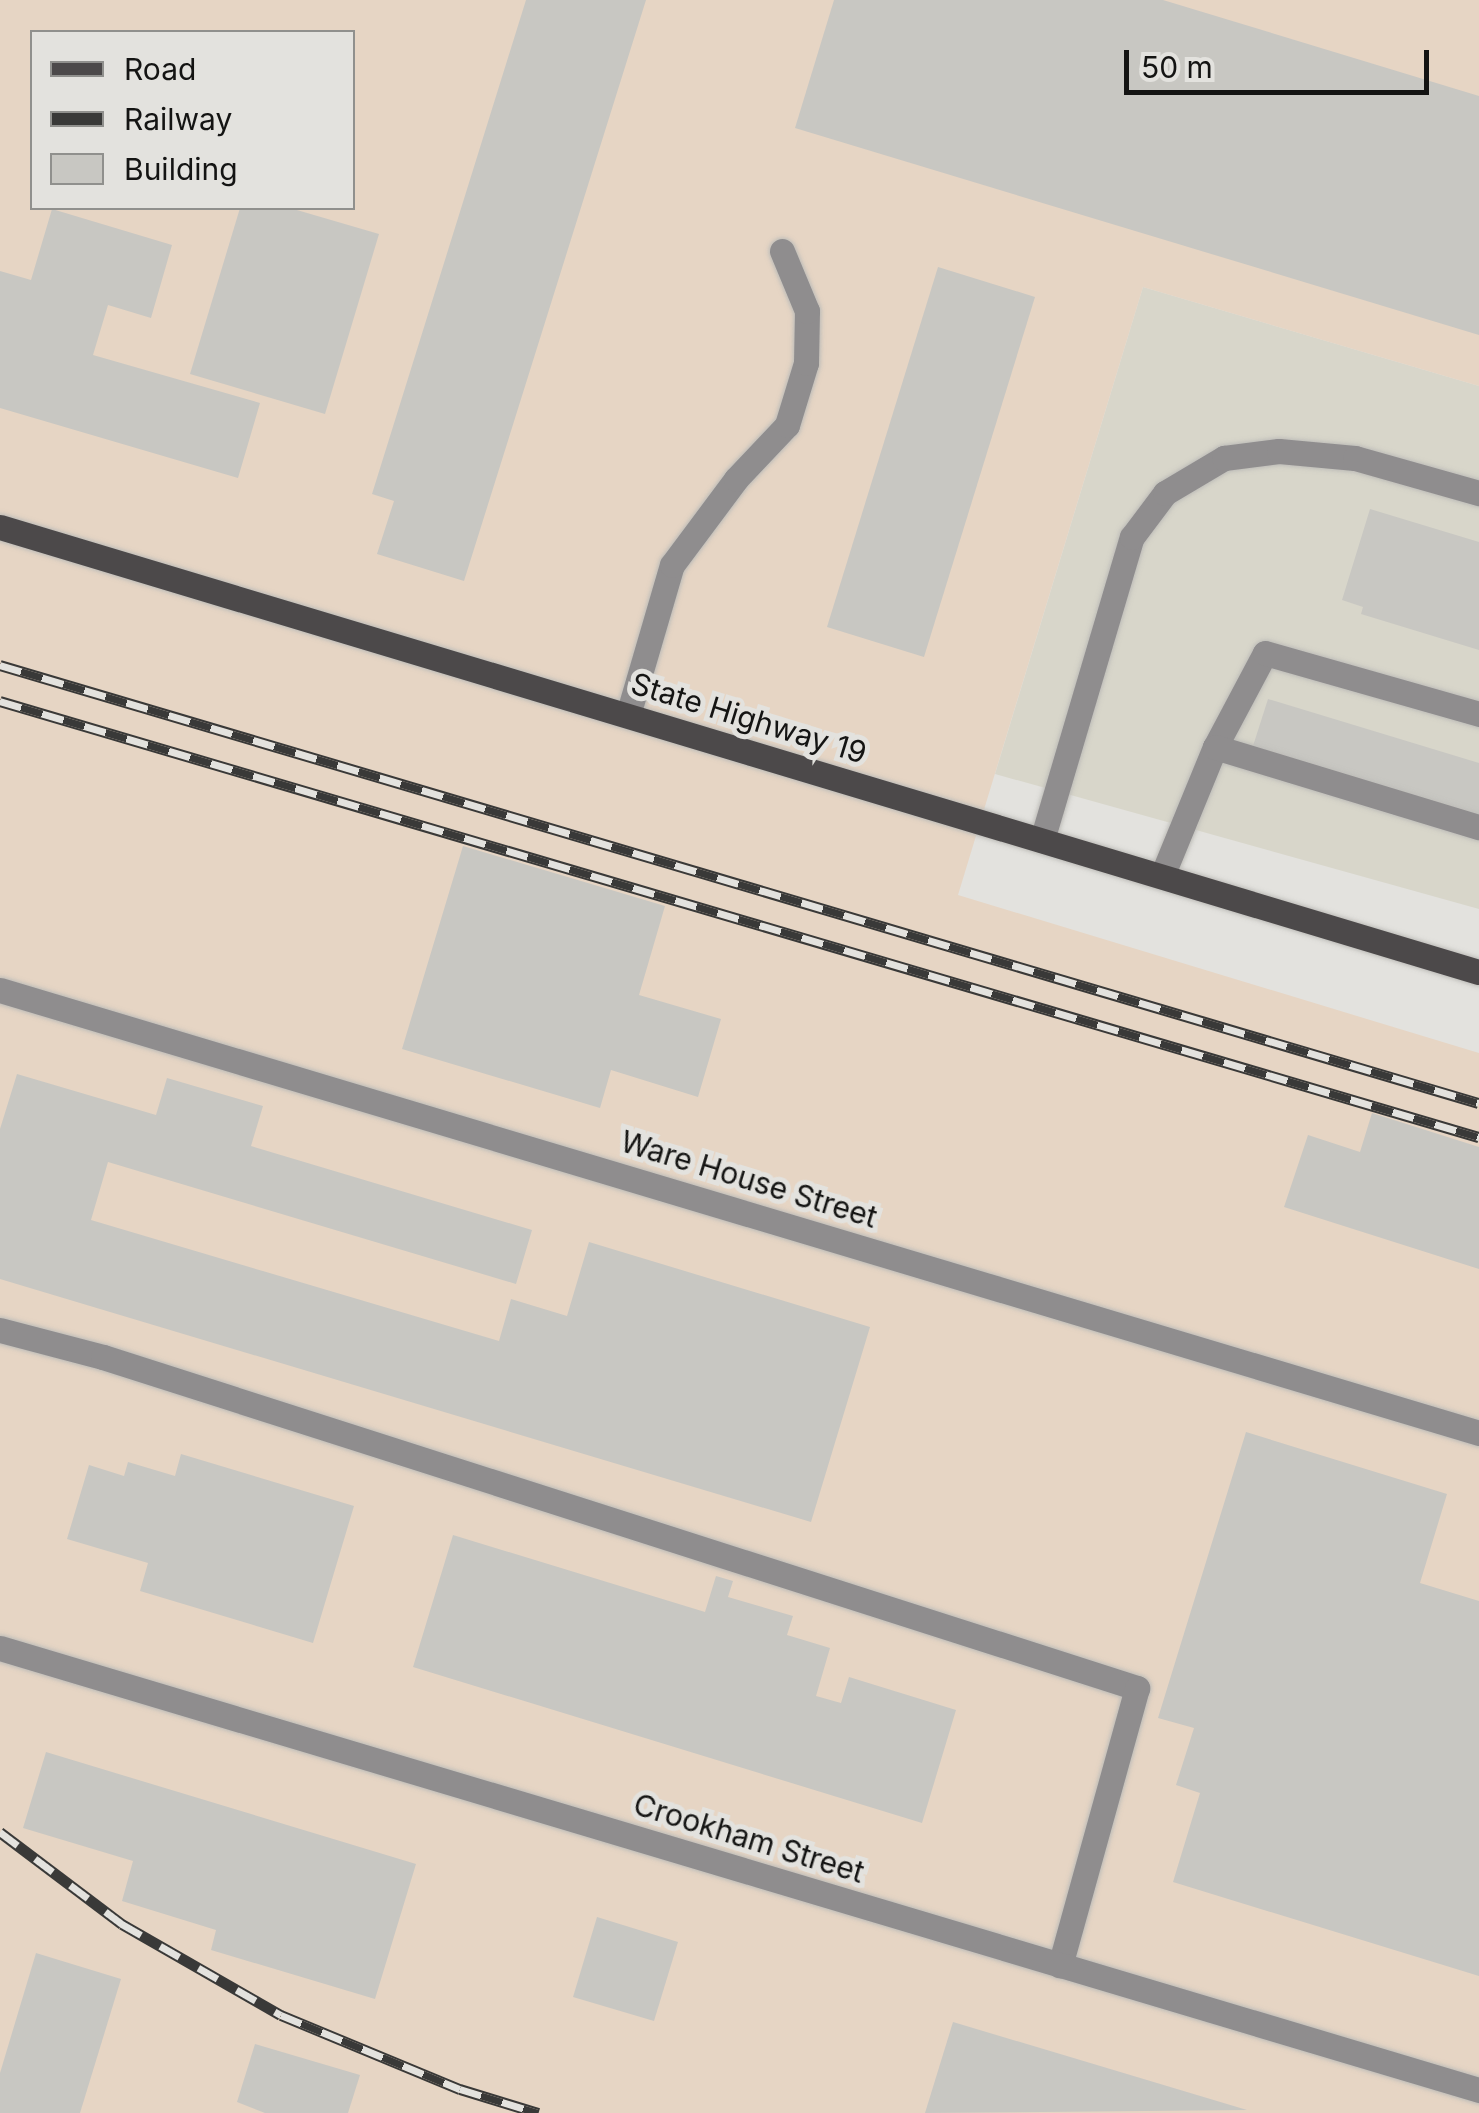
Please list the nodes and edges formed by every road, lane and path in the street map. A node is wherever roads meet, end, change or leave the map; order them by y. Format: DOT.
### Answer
graph roads {
  1 [pos="782,251"];
  2 [pos="1479,494"];
  3 [pos="0,526"];
  4 [pos="1479,714"];
  5 [pos="628,715"];
  6 [pos="1215,747"];
  7 [pos="1479,827"];
  8 [pos="1042,840"];
  9 [pos="1162,876"];
  10 [pos="1479,972"];
  11 [pos="0,990"];
  12 [pos="0,1330"];
  13 [pos="1479,1433"];
  14 [pos="0,1648"];
  15 [pos="1060,1965"];
  16 [pos="1479,2090"];
  1 -- 5 [label="street"];
  2 -- 8 [label="street"];
  3 -- 5 [label="main road, State Highway 19"];
  4 -- 6 [label="street"];
  5 -- 8 [label="main road, State Highway 19"];
  6 -- 7 [label="street"];
  6 -- 9 [label="street"];
  8 -- 9 [label="main road, State Highway 19"];
  9 -- 10 [label="main road, State Highway 19"];
  11 -- 13 [label="street, Ware House Street"];
  12 -- 15 [label="street"];
  14 -- 15 [label="street, Crookham Street"];
  15 -- 16 [label="street, Crookham Street"];
}
